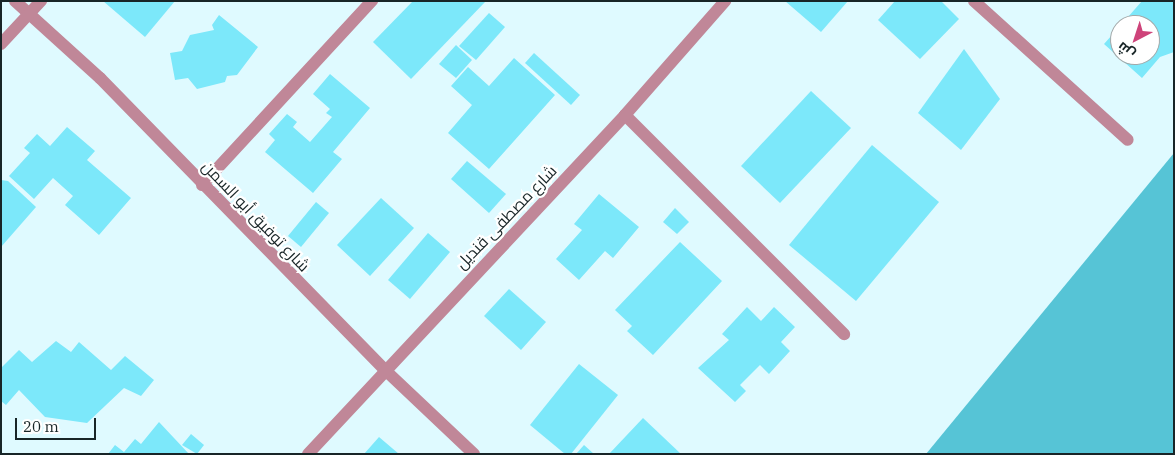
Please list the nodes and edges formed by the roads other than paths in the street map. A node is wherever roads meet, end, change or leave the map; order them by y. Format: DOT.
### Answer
graph roads {
  1 [pos="15,1"];
  2 [pos="42,1"];
  3 [pos="372,1"];
  4 [pos="725,1"];
  5 [pos="974,1"];
  6 [pos="30,13"];
  7 [pos="1,44"];
  8 [pos="625,115"];
  9 [pos="1128,140"];
  10 [pos="202,185"];
  11 [pos="844,334"];
  12 [pos="384,369"];
  13 [pos="308,454"];
  14 [pos="474,454"];
  1 -- 6 [label="street, شارع توفيق أبو السمن"];
  2 -- 6 [label="street"];
  3 -- 10 [label="street"];
  4 -- 8 [label="street, شارع مصطفى قنديل"];
  5 -- 9 [label="street"];
  6 -- 7 [label="street"];
  6 -- 10 [label="street, شارع توفيق أبو السمن"];
  8 -- 11 [label="street"];
  8 -- 12 [label="street, شارع مصطفى قنديل"];
  10 -- 12 [label="street, شارع توفيق أبو السمن"];
  12 -- 13 [label="street, شارع مصطفى قنديل"];
  12 -- 14 [label="street, شارع توفيق أبو السمن"];
}
